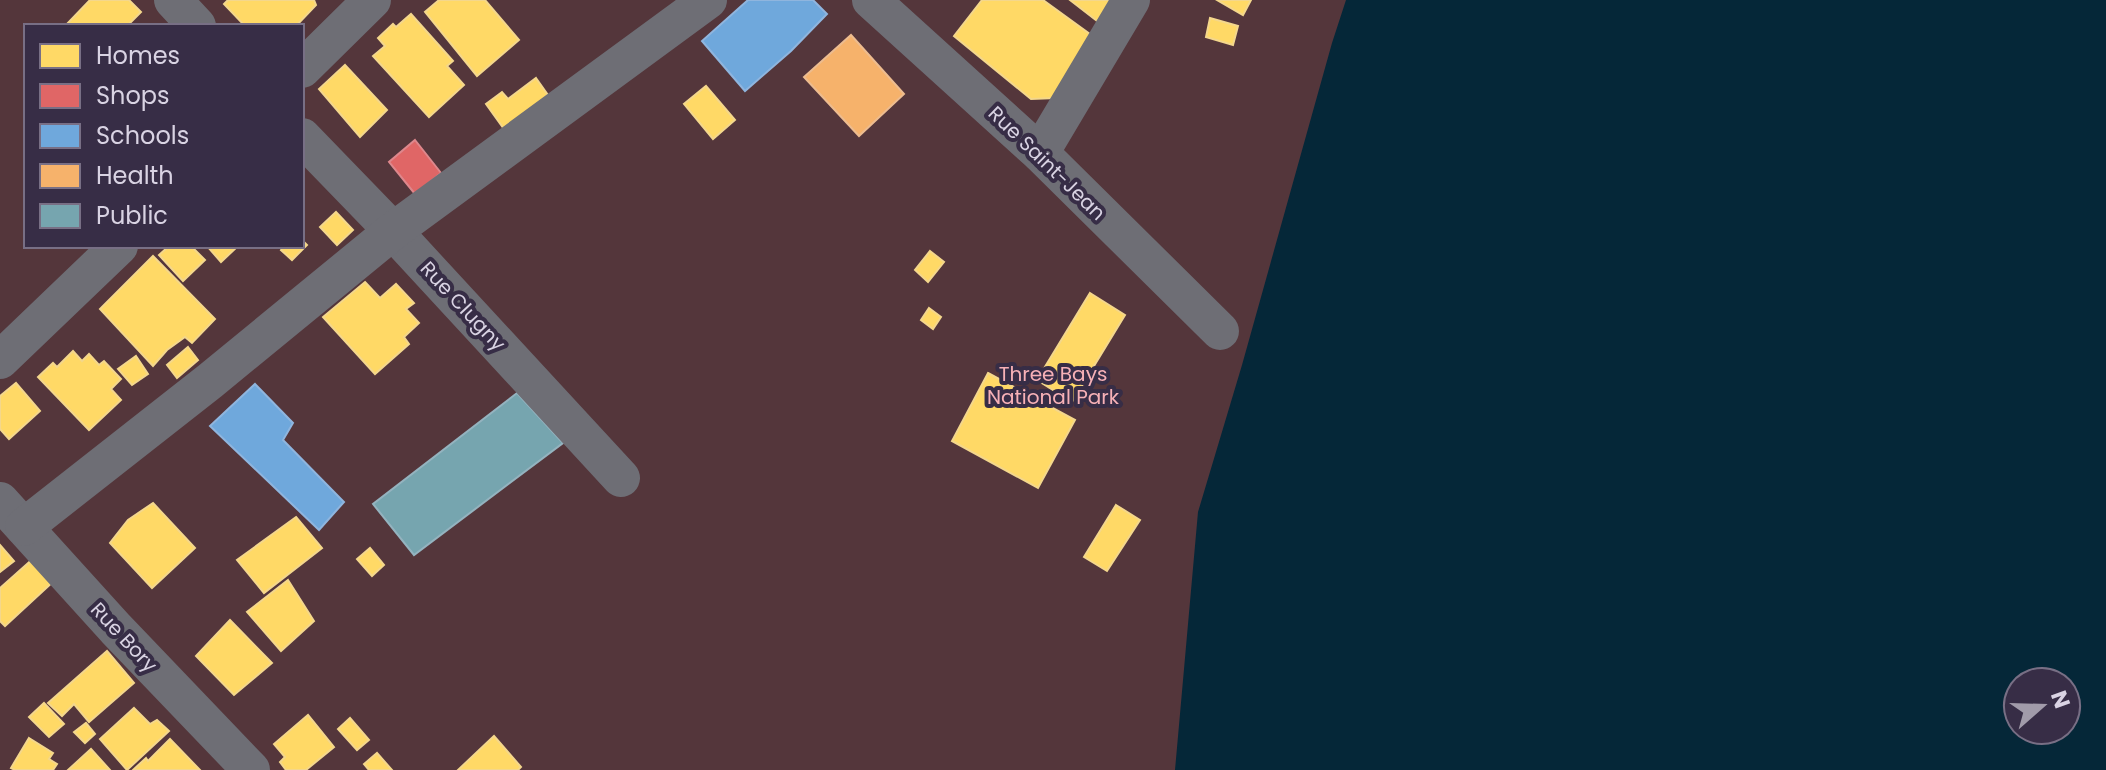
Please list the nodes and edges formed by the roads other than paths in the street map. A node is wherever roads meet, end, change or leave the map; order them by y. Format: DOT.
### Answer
graph roads {
  1 [pos="173,0"];
  2 [pos="372,0"];
  3 [pos="708,0"];
  4 [pos="871,0"];
  5 [pos="1131,0"];
  6 [pos="195,24"];
  7 [pos="304,67"];
  8 [pos="304,139"];
  9 [pos="1040,153"];
  10 [pos="393,231"];
  11 [pos="117,248"];
  12 [pos="1220,331"];
  13 [pos="0,360"];
  14 [pos="621,478"];
  15 [pos="12,514"];
  16 [pos="251,770"];
  1 -- 6 [label="street"];
  2 -- 7 [label="street"];
  3 -- 10 [label="street"];
  4 -- 9 [label="street, Rue Saint-Jean"];
  5 -- 9 [label="street"];
  8 -- 10 [label="street, Rue Clugny"];
  9 -- 12 [label="street, Rue Saint-Jean"];
  10 -- 14 [label="street, Rue Clugny"];
  10 -- 15 [label="street"];
  11 -- 13 [label="street"];
  15 -- 16 [label="street, Rue Bory"];
}
